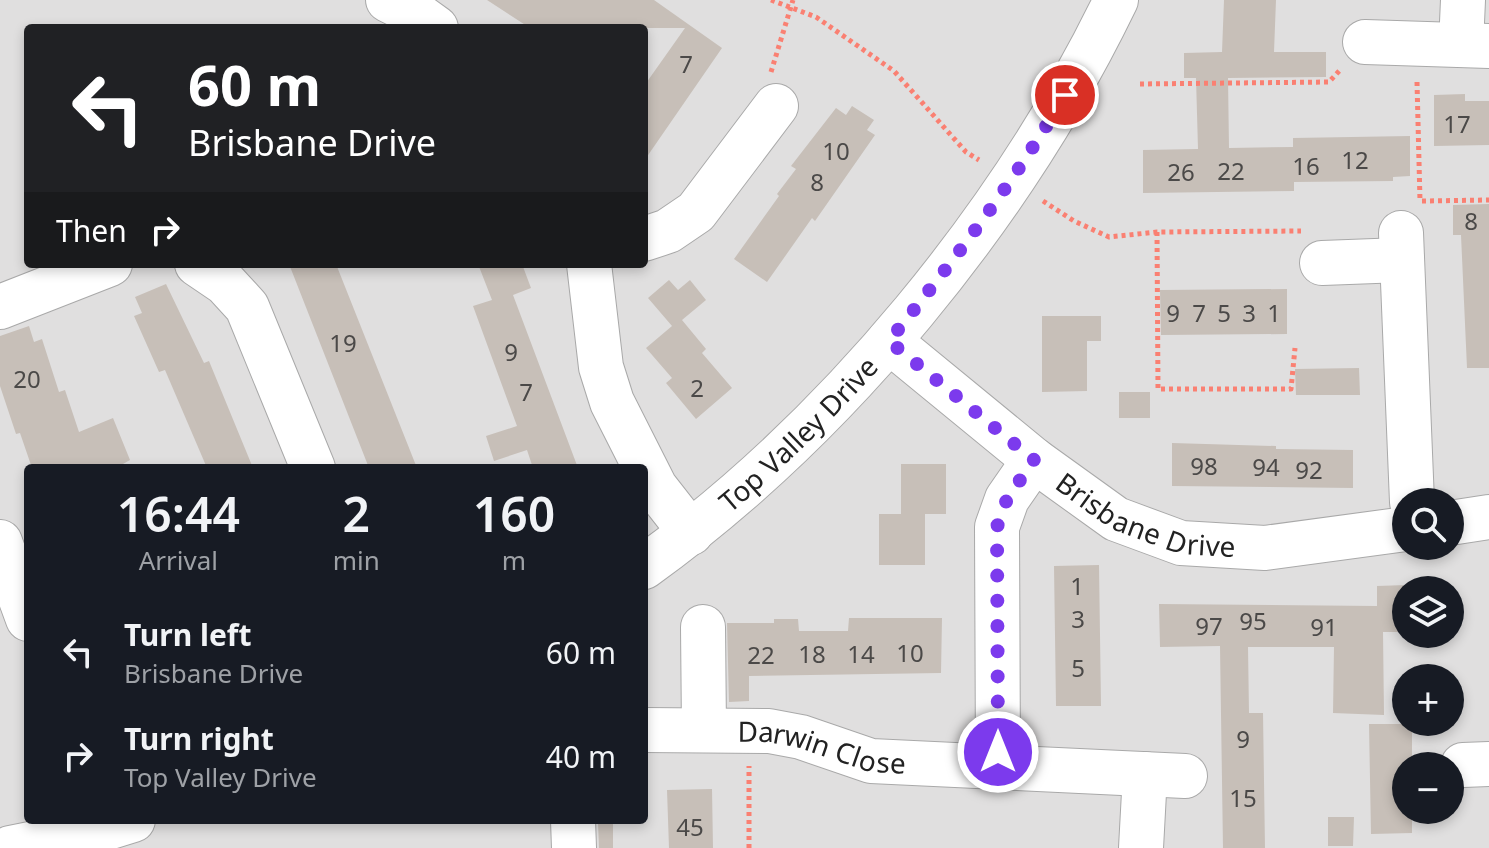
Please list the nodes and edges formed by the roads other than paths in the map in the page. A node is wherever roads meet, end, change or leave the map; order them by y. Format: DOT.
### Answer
graph roads {
  1 [pos="388,0"];
  2 [pos="1116,0"];
  3 [pos="1463,0"];
  4 [pos="430,24"];
  5 [pos="1365,42"];
  6 [pos="1475,45"];
  7 [pos="772,95"];
  8 [pos="648,238"];
  9 [pos="1322,263"];
  10 [pos="100,268"];
  11 [pos="203,268"];
  12 [pos="589,268"];
  13 [pos="0,307"];
  14 [pos="889,341"];
  15 [pos="1034,460"];
  16 [pos="311,464"];
  17 [pos="643,464"];
  18 [pos="648,473"];
  19 [pos="1412,488"];
  20 [pos="1489,517"];
  21 [pos="1464,521"];
  22 [pos="1392,531"];
  23 [pos="691,533"];
  24 [pos="0,542"];
  25 [pos="648,564"];
  26 [pos="24,608"];
  27 [pos="703,627"];
  28 [pos="648,730"];
  29 [pos="704,730"];
  30 [pos="998,767"];
  31 [pos="109,824"];
  32 [pos="573,824"];
  33 [pos="10,848"];
  34 [pos="574,848"];
  35 [pos="1141,848"];
  1 -- 4 [label="street"];
  2 -- 14 [label="street, Top Valley Drive"];
  3 -- 6 [label="street"];
  5 -- 6 [label="street"];
  7 -- 8 [label="street"];
  9 -- 19 [label="street"];
  10 -- 13 [label="street"];
  11 -- 16 [label="street"];
  12 -- 17 [label="street"];
  14 -- 15 [label="street, Brisbane Drive"];
  14 -- 23 [label="street, Top Valley Drive"];
  15 -- 22 [label="street, Brisbane Drive"];
  15 -- 30 [label="street"];
  18 -- 23 [label="street"];
  20 -- 21 [label="street"];
  23 -- 25 [label="street, Top Valley Drive"];
  24 -- 26 [label="street"];
  27 -- 29 [label="street"];
  28 -- 29 [label="street, Darwin Close"];
  29 -- 30 [label="street, Darwin Close"];
  30 -- 35 [label="street, Darwin Close"];
  31 -- 33 [label="street"];
  32 -- 34 [label="street"];
}
